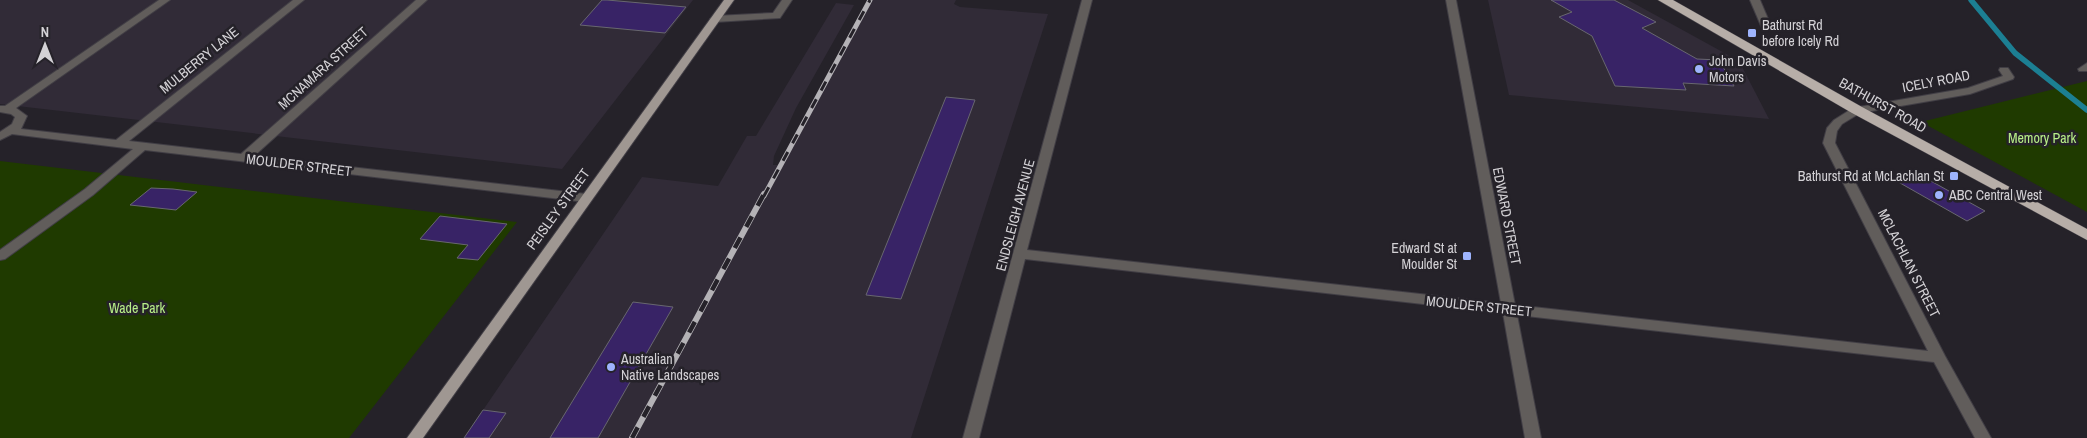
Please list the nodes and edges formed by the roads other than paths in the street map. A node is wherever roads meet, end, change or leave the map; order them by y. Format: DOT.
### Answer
graph roads {
  1 [pos="165,0"];
  2 [pos="299,0"];
  3 [pos="422,0"];
  4 [pos="729,0"];
  5 [pos="787,0"];
  6 [pos="1087,0"];
  7 [pos="1451,0"];
  8 [pos="1664,0"];
  9 [pos="1754,0"];
  10 [pos="715,19"];
  11 [pos="1766,26"];
  12 [pos="2004,70"];
  13 [pos="4,109"];
  14 [pos="1857,110"];
  15 [pos="12,131"];
  16 [pos="0,138"];
  17 [pos="118,144"];
  18 [pos="142,147"];
  19 [pos="244,158"];
  20 [pos="586,198"];
  21 [pos="2087,235"];
  22 [pos="1020,254"];
  23 [pos="0,256"];
  24 [pos="1510,309"];
  25 [pos="1938,357"];
  26 [pos="415,438"];
  27 [pos="972,438"];
  28 [pos="1533,438"];
  29 [pos="1983,438"];
  1 -- 13 [label="street"];
  2 -- 17 [label="street, MULBERRY LANE"];
  3 -- 19 [label="street, MCNAMARA STREET"];
  4 -- 10 [label="main road, PEISLEY STREET"];
  5 -- 10 [label="street"];
  6 -- 22 [label="street, ENDSLEIGH AVENUE"];
  7 -- 24 [label="street, EDWARD STREET"];
  8 -- 14 [label="highway, BATHURST ROAD"];
  9 -- 11 [label="street"];
  10 -- 20 [label="main road, PEISLEY STREET"];
  12 -- 14 [label="street, ICELY ROAD"];
  13 -- 15 [label="street"];
  14 -- 21 [label="highway, BATHURST ROAD"];
  14 -- 25 [label="street, MCLACHLAN STREET"];
  15 -- 16 [label="street"];
  15 -- 17 [label="street, MOULDER STREET"];
  17 -- 18 [label="street, MOULDER STREET"];
  18 -- 19 [label="street, MOULDER STREET"];
  18 -- 23 [label="street"];
  19 -- 20 [label="street, MOULDER STREET"];
  20 -- 26 [label="main road, PEISLEY STREET"];
  22 -- 24 [label="street, MOULDER STREET"];
  22 -- 27 [label="street, ENDSLEIGH AVENUE"];
  24 -- 25 [label="street, MOULDER STREET"];
  24 -- 28 [label="street, EDWARD STREET"];
  25 -- 29 [label="street, MCLACHLAN STREET"];
}
